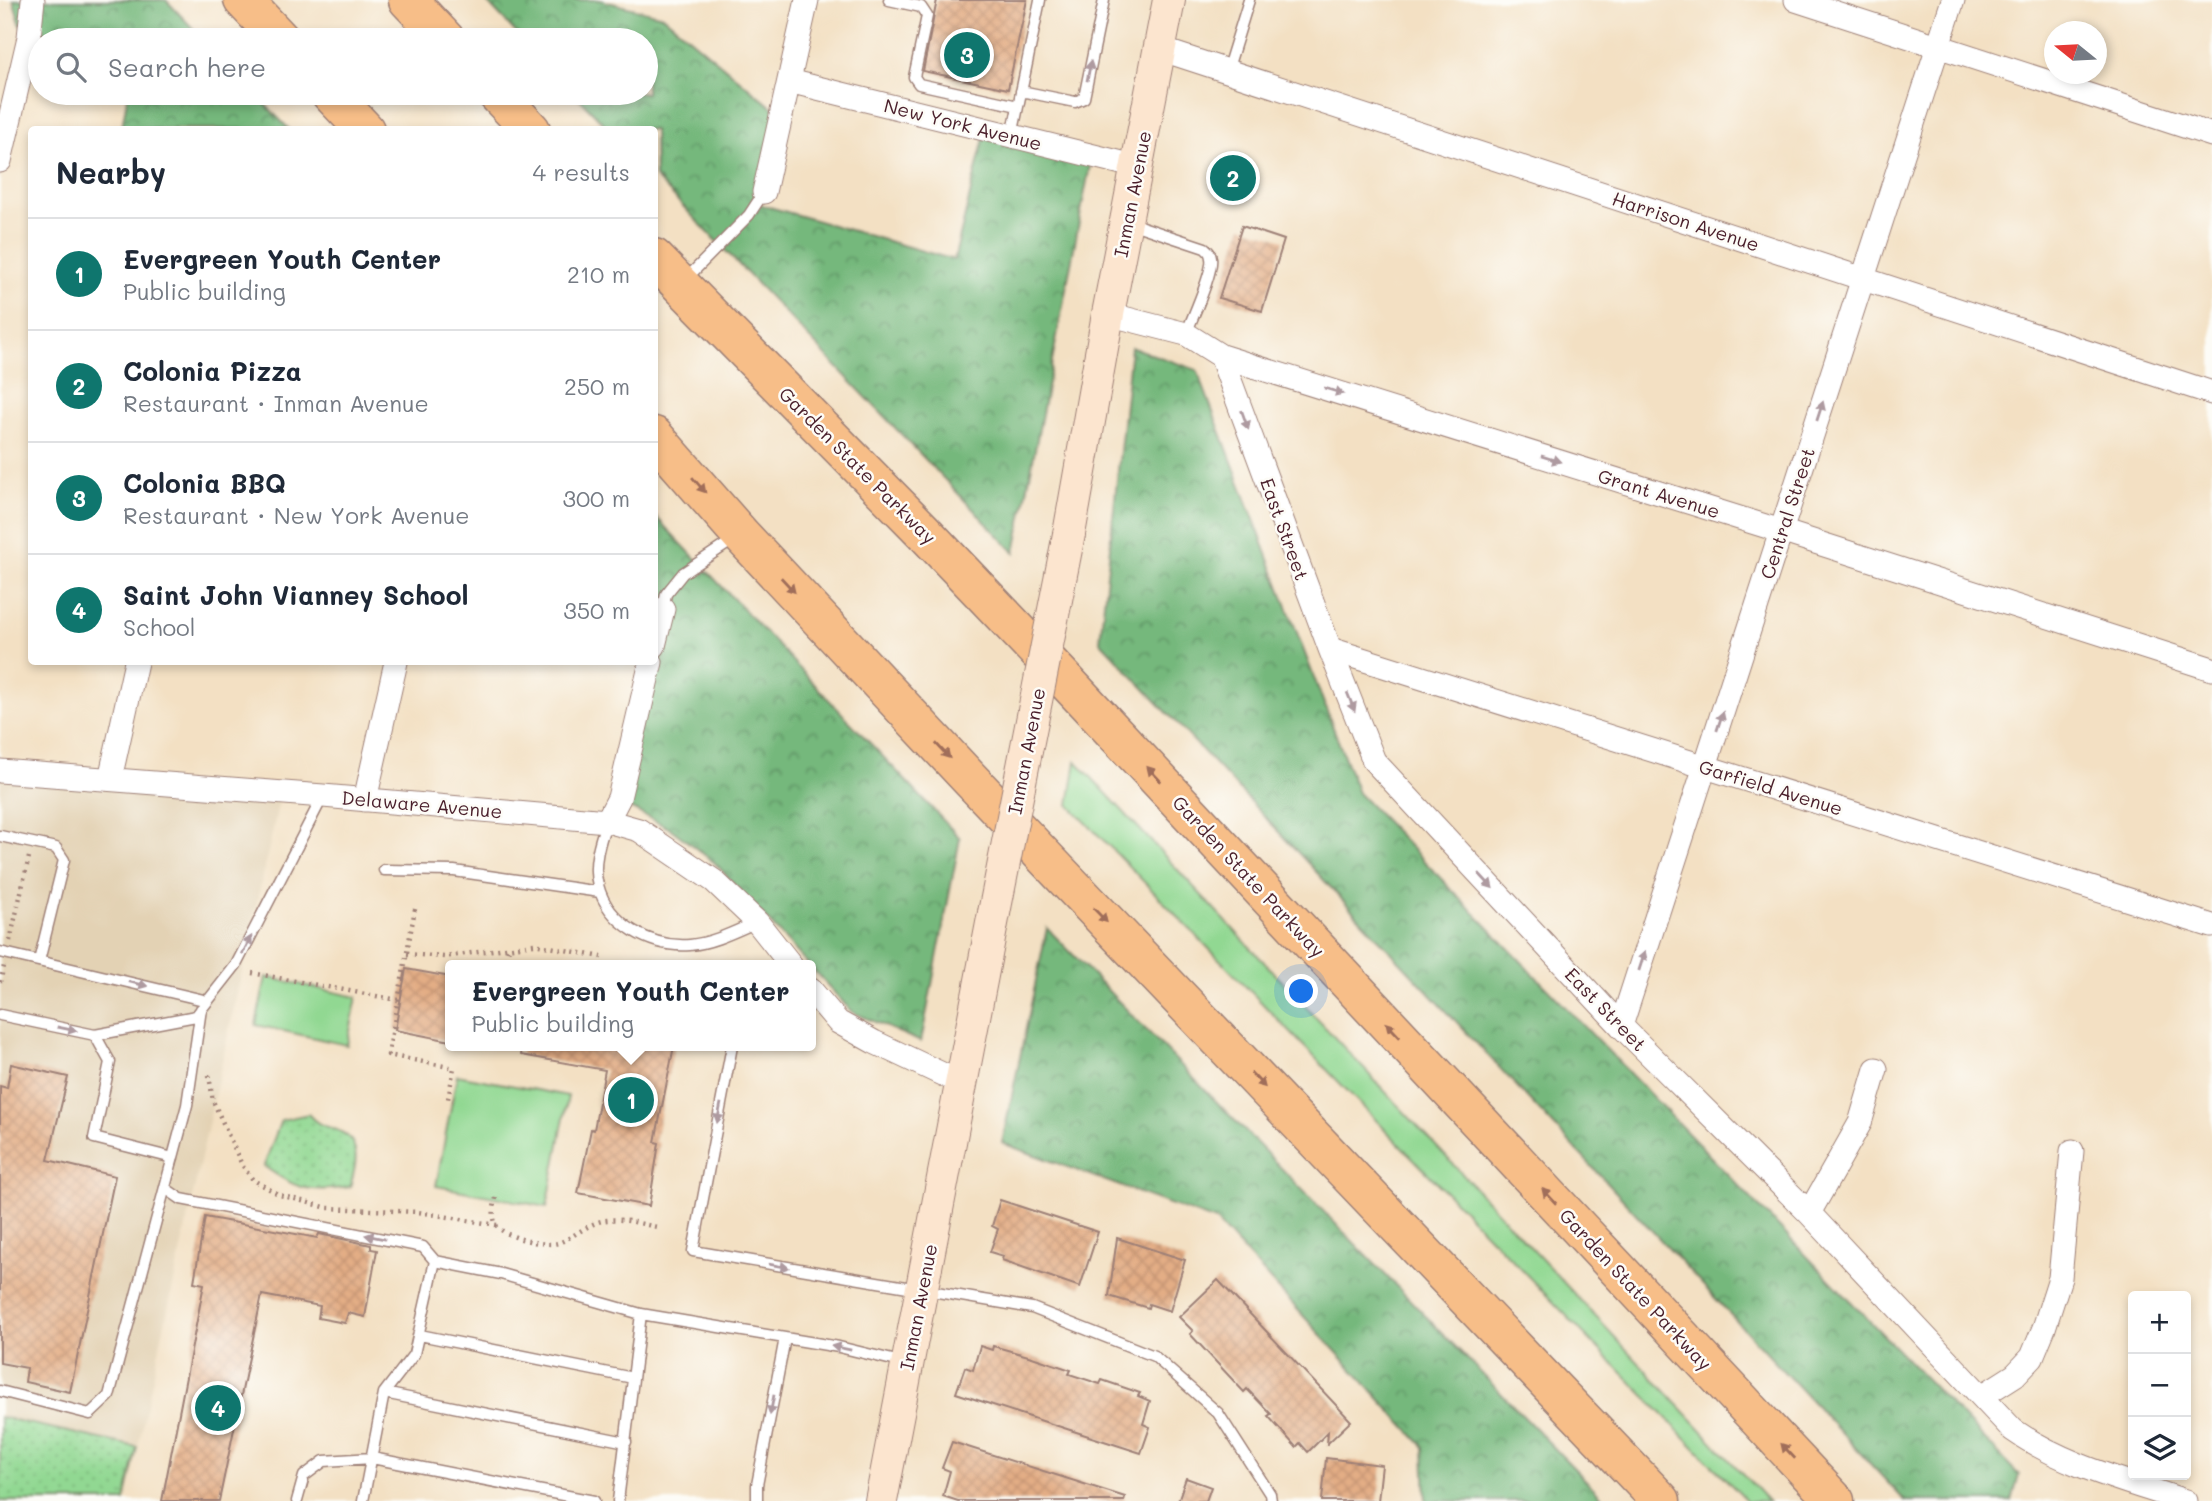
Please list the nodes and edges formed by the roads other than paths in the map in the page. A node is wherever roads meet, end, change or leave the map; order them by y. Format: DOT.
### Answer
graph roads {
  1 [pos="33,0"];
  2 [pos="243,0"];
  3 [pos="408,0"];
  4 [pos="807,0"];
  5 [pos="889,0"];
  6 [pos="1040,0"];
  7 [pos="1104,0"];
  8 [pos="1169,0"];
  9 [pos="1249,0"];
  10 [pos="1796,0"];
  11 [pos="1953,0"];
  12 [pos="30,28"];
  13 [pos="270,28"];
  14 [pos="435,28"];
  15 [pos="28,41"];
  16 [pos="1938,46"];
  17 [pos="1160,49"];
  18 [pos="1227,71"];
  19 [pos="789,81"];
  20 [pos="1021,91"];
  21 [pos="342,105"];
  22 [pos="507,105"];
  23 [pos="1018,106"];
  24 [pos="361,126"];
  25 [pos="527,126"];
  26 [pos="2212,135"];
  27 [pos="1012,136"];
  28 [pos="0,161"];
  29 [pos="1138,167"];
  30 [pos="764,192"];
  31 [pos="1127,222"];
  32 [pos="658,262"];
  33 [pos="1862,278"];
  34 [pos="681,285"];
  35 [pos="1108,314"];
  36 [pos="1186,334"];
  37 [pos="1221,356"];
  38 [pos="2212,393"];
  39 [pos="658,441"];
  40 [pos="1781,531"];
  41 [pos="741,535"];
  42 [pos="663,609"];
  43 [pos="658,630"];
  44 [pos="1330,649"];
  45 [pos="135,665"];
  46 [pos="395,665"];
  47 [pos="650,665"];
  48 [pos="2212,668"];
  49 [pos="1705,767"];
  50 [pos="0,771"];
  51 [pos="110,779"];
  52 [pos="323,796"];
  53 [pos="365,800"];
  54 [pos="607,821"];
  55 [pos="0,836"];
  56 [pos="384,870"];
  57 [pos="600,892"];
  58 [pos="757,922"];
  59 [pos="2212,926"];
  60 [pos="0,952"];
  61 [pos="787,960"];
  62 [pos="38,961"];
  63 [pos="816,996"];
  64 [pos="205,1005"];
  65 [pos="0,1015"];
  66 [pos="1621,1026"];
  67 [pos="96,1035"];
  68 [pos="731,1051"];
  69 [pos="1876,1069"];
  70 [pos="961,1083"];
  71 [pos="2072,1151"];
  72 [pos="173,1158"];
  73 [pos="165,1188"];
  74 [pos="1809,1213"];
  75 [pos="435,1261"];
  76 [pos="921,1290"];
  77 [pos="641,1314"];
  78 [pos="420,1335"];
  79 [pos="785,1338"];
  80 [pos="907,1364"];
  81 [pos="633,1378"];
  82 [pos="0,1391"];
  83 [pos="384,1393"];
  84 [pos="1982,1396"];
  85 [pos="626,1441"];
  86 [pos="372,1458"];
  87 [pos="298,1501"];
  88 [pos="363,1501"];
  89 [pos="594,1501"];
  90 [pos="618,1501"];
  91 [pos="757,1501"];
  92 [pos="881,1501"];
  93 [pos="1271,1501"];
  94 [pos="1661,1501"];
  95 [pos="1835,1501"];
  96 [pos="2185,1501"];
  1 -- 12 [label="street"];
  2 -- 13 [label="highway"];
  3 -- 14 [label="highway"];
  4 -- 19 [label="street"];
  5 -- 23 [label="lane"];
  6 -- 20 [label="lane"];
  20 -- 7 [label="lane, one-way"];
  8 -- 17 [label="main road, Inman Avenue"];
  9 -- 18 [label="lane"];
  10 -- 16 [label="street"];
  11 -- 16 [label="street, Central Street"];
  15 -- 28 [label="street"];
  16 -- 26 [label="street"];
  16 -- 33 [label="street, Central Street"];
  17 -- 18 [label="street, Harrison Avenue"];
  17 -- 29 [label="main road, Inman Avenue"];
  18 -- 33 [label="street, Harrison Avenue"];
  19 -- 27 [label="street, New York Avenue"];
  19 -- 30 [label="street"];
  20 -- 23 [label="lane"];
  21 -- 24 [label="highway"];
  22 -- 25 [label="highway"];
  23 -- 27 [label="lane"];
  27 -- 29 [label="street, New York Avenue"];
  29 -- 31 [label="main road, Inman Avenue"];
  30 -- 34 [label="lane"];
  31 -- 35 [label="main road, Inman Avenue"];
  31 -- 36 [label="lane"];
  32 -- 34 [label="highway, Garden State Parkway"];
  33 -- 38 [label="street, Harrison Avenue"];
  40 -- 33 [label="street, Central Street, one-way"];
  95 -- 34 [label="highway, Garden State Parkway, one-way"];
  35 -- 36 [label="street, Grant Avenue"];
  35 -- 70 [label="main road, Inman Avenue, bridge"];
  36 -- 37 [label="street, Grant Avenue"];
  37 -- 40 [label="street, Grant Avenue, one-way"];
  37 -- 44 [label="street, East Street, one-way"];
  39 -- 41 [label="highway, one-way"];
  40 -- 48 [label="street, Grant Avenue"];
  49 -- 40 [label="street, Central Street, one-way"];
  41 -- 42 [label="lane"];
  41 -- 94 [label="highway, one-way"];
  42 -- 43 [label="street"];
  44 -- 49 [label="street, Garfield Avenue"];
  44 -- 66 [label="street, East Street, one-way"];
  45 -- 51 [label="street"];
  46 -- 53 [label="street"];
  47 -- 54 [label="street"];
  49 -- 59 [label="street, Garfield Avenue"];
  66 -- 49 [label="street, Central Street, one-way"];
  50 -- 51 [label="street, Delaware Avenue"];
  51 -- 52 [label="street, Delaware Avenue"];
  52 -- 53 [label="street, Delaware Avenue"];
  64 -- 52 [label="lane, one-way"];
  53 -- 54 [label="street, Delaware Avenue"];
  54 -- 57 [label="lane"];
  54 -- 58 [label="street, Delaware Avenue"];
  55 -- 62 [label="lane"];
  56 -- 57 [label="lane"];
  57 -- 58 [label="lane"];
  58 -- 61 [label="street, Delaware Avenue"];
  60 -- 62 [label="lane"];
  62 -- 64 [label="lane, one-way"];
  63 -- 70 [label="street"];
  64 -- 67 [label="lane"];
  64 -- 72 [label="lane"];
  65 -- 67 [label="lane, one-way"];
  66 -- 74 [label="street, East Street"];
  67 -- 72 [label="lane"];
  68 -- 76 [label="lane, one-way"];
  69 -- 74 [label="street"];
  70 -- 76 [label="main road, Inman Avenue"];
  71 -- 84 [label="street"];
  72 -- 73 [label="lane"];
  75 -- 73 [label="lane, one-way"];
  73 -- 82 [label="lane"];
  74 -- 84 [label="street, East Street"];
  75 -- 77 [label="lane"];
  75 -- 78 [label="lane"];
  76 -- 80 [label="main road, Inman Avenue"];
  76 -- 93 [label="lane"];
  77 -- 79 [label="lane"];
  77 -- 81 [label="lane"];
  78 -- 81 [label="lane"];
  78 -- 83 [label="lane"];
  80 -- 79 [label="lane, one-way"];
  79 -- 91 [label="lane, one-way"];
  80 -- 92 [label="main road, Inman Avenue"];
  81 -- 85 [label="lane"];
  83 -- 85 [label="lane"];
  83 -- 86 [label="lane"];
  84 -- 96 [label="street, East Street"];
  85 -- 90 [label="lane"];
  86 -- 87 [label="lane"];
  86 -- 88 [label="lane"];
  86 -- 89 [label="lane"];
}
